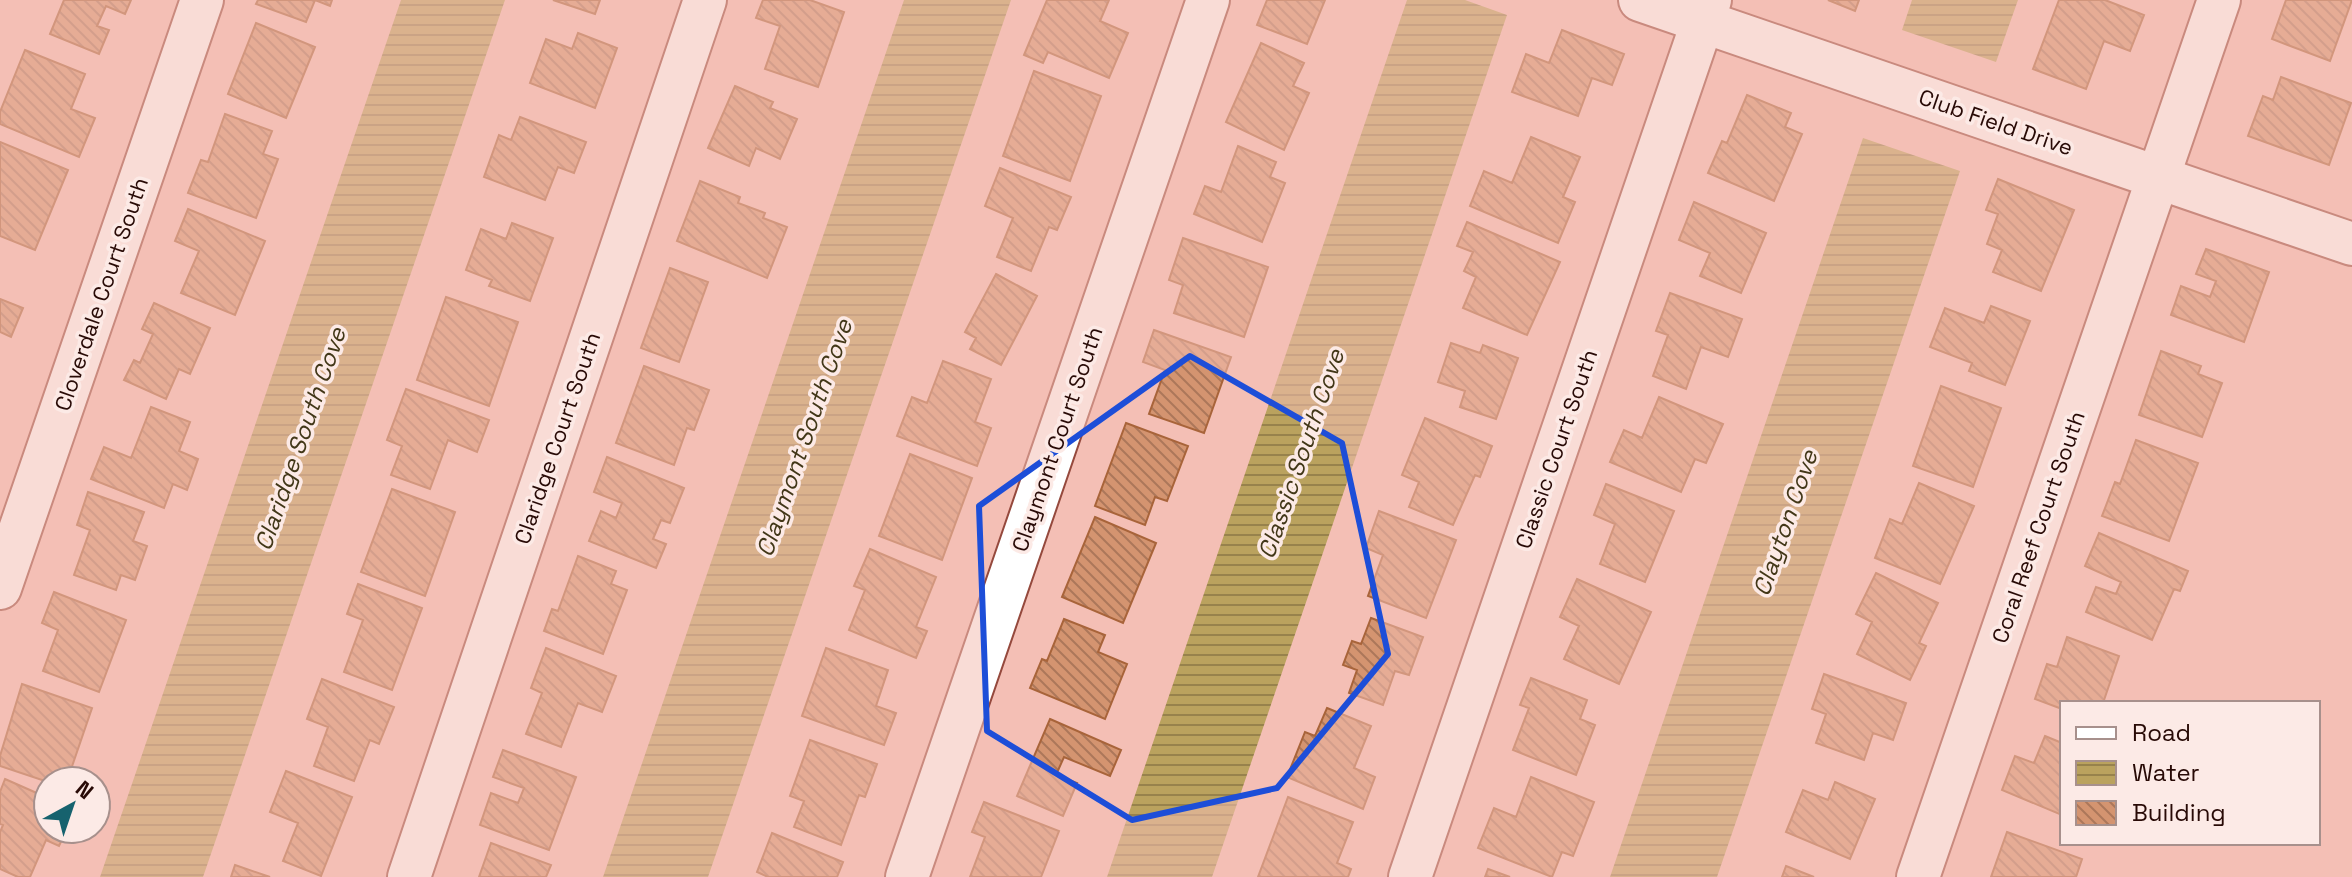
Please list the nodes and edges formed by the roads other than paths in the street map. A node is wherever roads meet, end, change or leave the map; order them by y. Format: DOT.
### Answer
graph roads {
  1 [pos="202,0"];
  2 [pos="705,0"];
  3 [pos="1208,0"];
  4 [pos="1640,0"];
  5 [pos="2219,0"];
  6 [pos="1706,11"];
  7 [pos="2159,178"];
  8 [pos="2352,244"];
  9 [pos="0,588"];
  10 [pos="409,877"];
  11 [pos="907,877"];
  12 [pos="1410,877"];
  13 [pos="1918,877"];
  1 -- 9 [label="street, Cloverdale Court South"];
  2 -- 10 [label="street, Claridge Court South"];
  3 -- 11 [label="street, Claymont Court South"];
  4 -- 6 [label="street, Club Field Drive"];
  5 -- 7 [label="street, Coral Reef Court South"];
  6 -- 7 [label="street, Club Field Drive"];
  6 -- 12 [label="street, Classic Court South"];
  7 -- 8 [label="street, Club Field Drive"];
  7 -- 13 [label="street, Coral Reef Court South"];
}
